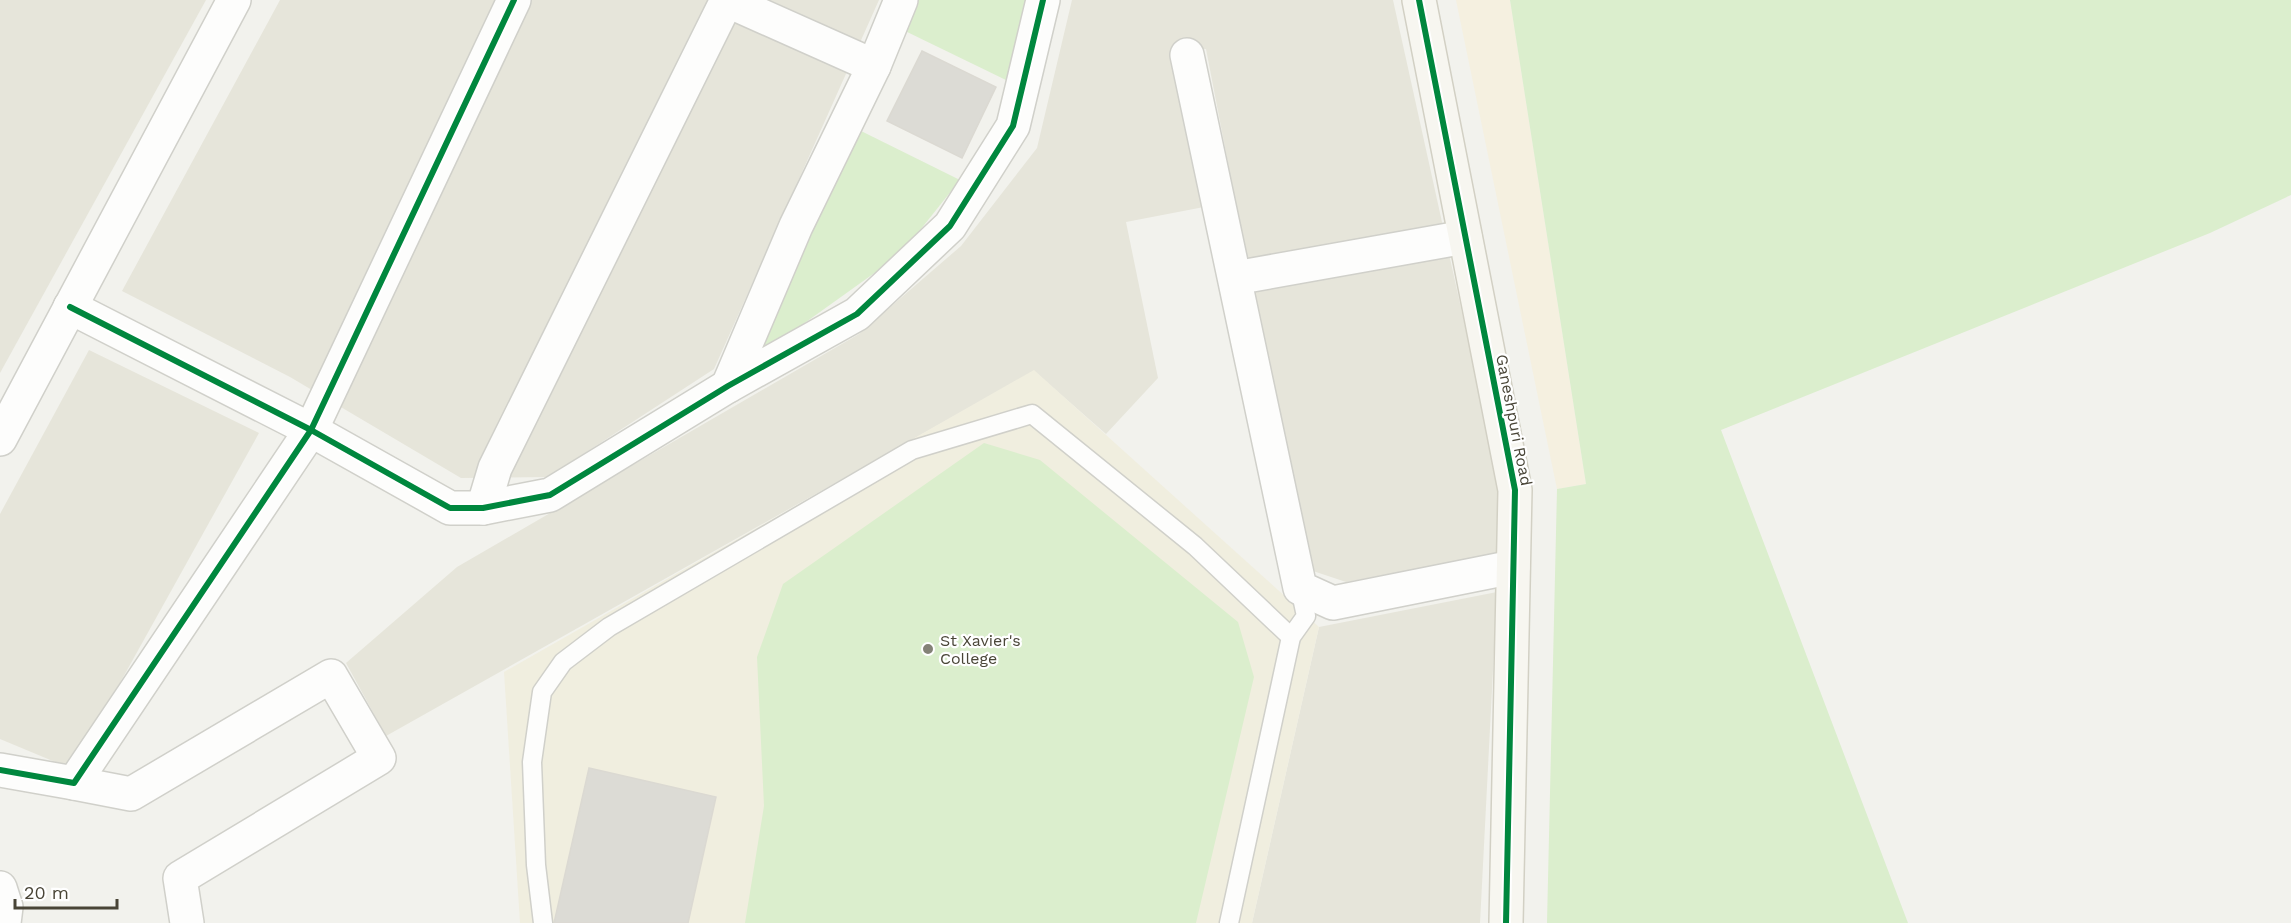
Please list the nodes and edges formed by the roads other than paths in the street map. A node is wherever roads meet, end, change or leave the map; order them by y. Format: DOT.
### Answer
graph roads {
  1 [pos="234,0"];
  2 [pos="514,0"];
  3 [pos="726,0"];
  4 [pos="902,0"];
  5 [pos="1043,0"];
  6 [pos="1419,0"];
  7 [pos="1187,55"];
  8 [pos="874,66"];
  9 [pos="1465,237"];
  10 [pos="1235,278"];
  11 [pos="70,307"];
  12 [pos="728,386"];
  13 [pos="311,430"];
  14 [pos="0,439"];
  15 [pos="483,508"];
  16 [pos="1513,567"];
  17 [pos="1300,588"];
  18 [pos="1291,638"];
  19 [pos="0,770"];
  20 [pos="74,783"];
  21 [pos="0,888"];
  22 [pos="4,923"];
  23 [pos="187,923"];
  24 [pos="543,923"];
  25 [pos="1229,923"];
  26 [pos="1506,923"];
  1 -- 11 [label="street"];
  2 -- 13 [label="street"];
  3 -- 8 [label="street"];
  3 -- 15 [label="street"];
  4 -- 8 [label="street"];
  5 -- 12 [label="street"];
  6 -- 9 [label="street, Ganeshpuri Road"];
  7 -- 10 [label="street"];
  8 -- 12 [label="street"];
  9 -- 10 [label="street"];
  9 -- 16 [label="street, Ganeshpuri Road"];
  10 -- 17 [label="street"];
  11 -- 13 [label="street"];
  11 -- 14 [label="street"];
  12 -- 15 [label="street"];
  13 -- 15 [label="street"];
  13 -- 20 [label="street"];
  16 -- 17 [label="street"];
  16 -- 26 [label="street, Ganeshpuri Road"];
  17 -- 18 [label="lane"];
  18 -- 24 [label="lane"];
  18 -- 25 [label="lane"];
  19 -- 20 [label="street"];
  20 -- 23 [label="street"];
  21 -- 22 [label="street"];
}
